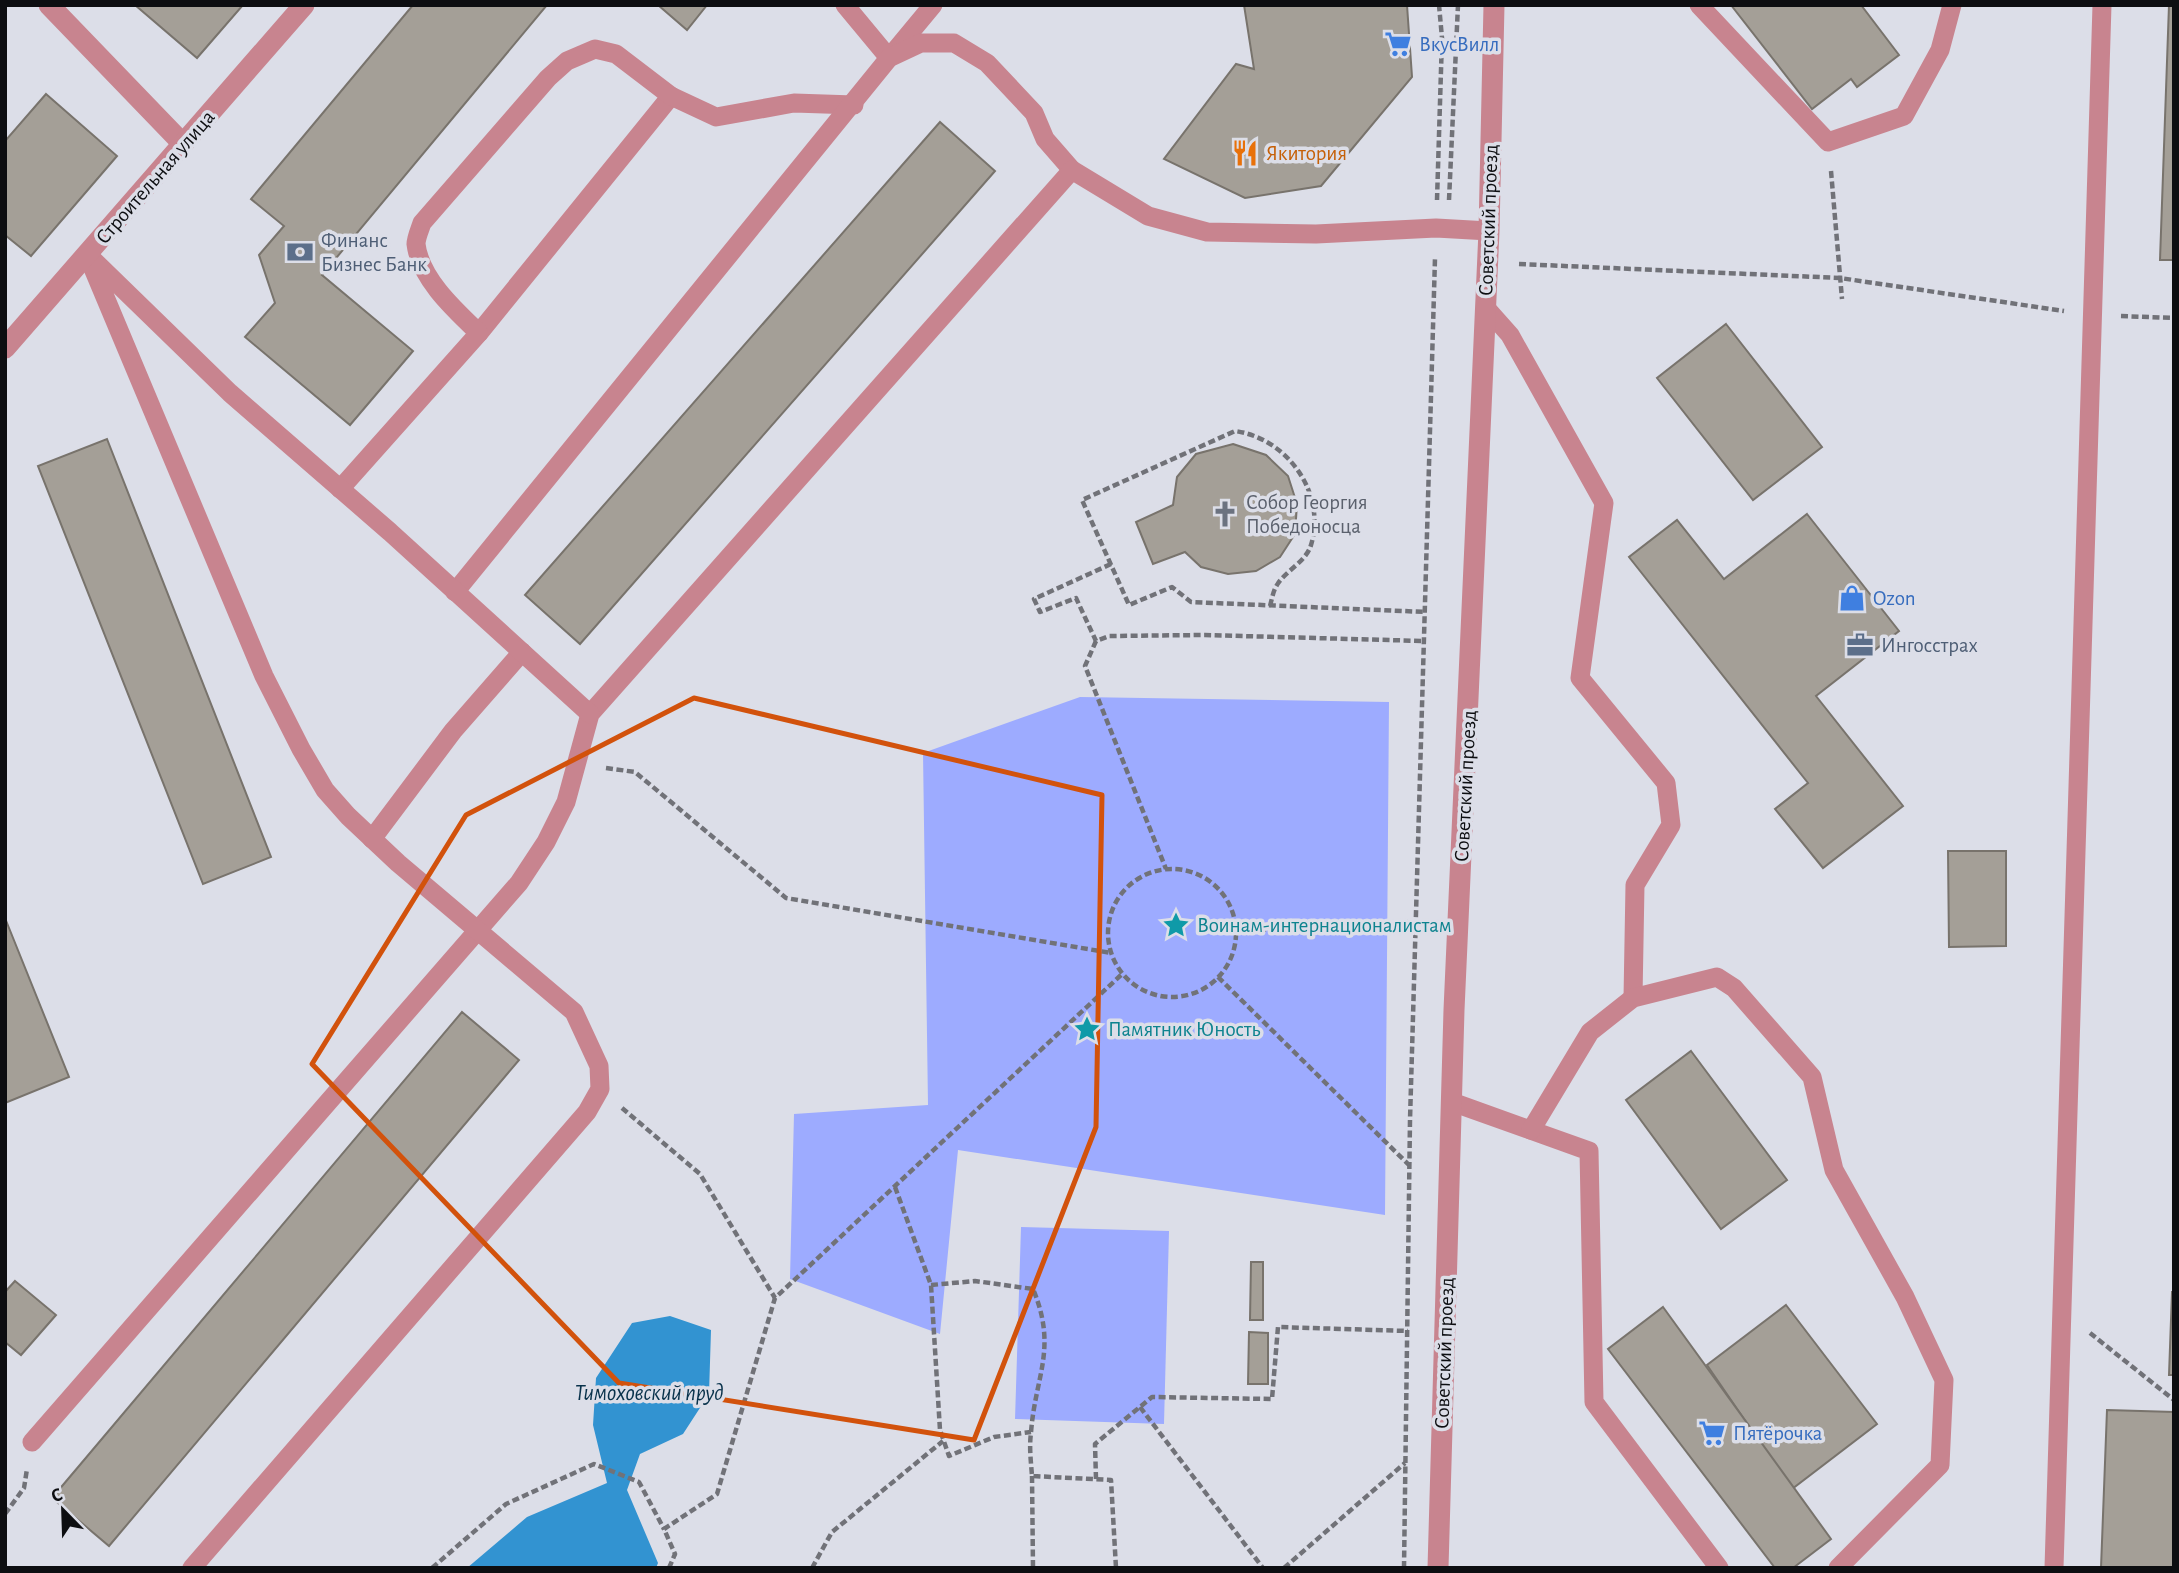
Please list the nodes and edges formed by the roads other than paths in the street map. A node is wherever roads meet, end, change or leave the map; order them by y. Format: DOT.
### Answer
graph roads {
  1 [pos="49,5"];
  2 [pos="304,5"];
  3 [pos="845,5"];
  4 [pos="933,5"];
  5 [pos="1493,5"];
  6 [pos="1699,5"];
  7 [pos="1952,5"];
  8 [pos="2102,5"];
  9 [pos="889,58"];
  10 [pos="671,96"];
  11 [pos="854,105"];
  12 [pos="183,144"];
  13 [pos="1072,170"];
  14 [pos="1489,231"];
  15 [pos="88,254"];
  16 [pos="1486,308"];
  17 [pos="480,333"];
  18 [pos="5,348"];
  19 [pos="340,489"];
  20 [pos="455,592"];
  21 [pos="522,652"];
  22 [pos="590,714"];
  23 [pos="372,839"];
  24 [pos="478,931"];
  25 [pos="1633,998"];
  26 [pos="1452,1102"];
  27 [pos="1531,1130"];
  28 [pos="32,1442"];
  29 [pos="192,1568"];
  30 [pos="1438,1568"];
  31 [pos="1719,1568"];
  32 [pos="1838,1568"];
  33 [pos="2054,1568"];
  1 -- 12 [label="street"];
  2 -- 12 [label="street, Строительная улица"];
  3 -- 9 [label="lane"];
  4 -- 9 [label="lane"];
  5 -- 14 [label="street, Советский проезд"];
  6 -- 7 [label="lane"];
  8 -- 33 [label="lane"];
  9 -- 11 [label="lane"];
  9 -- 13 [label="lane"];
  10 -- 11 [label="lane"];
  10 -- 17 [label="lane"];
  10 -- 17 [label="lane"];
  11 -- 20 [label="lane"];
  12 -- 15 [label="street, Строительная улица"];
  13 -- 14 [label="lane"];
  13 -- 22 [label="lane"];
  14 -- 16 [label="street, Советский проезд"];
  15 -- 18 [label="street, Строительная улица"];
  15 -- 19 [label="lane"];
  15 -- 23 [label="lane"];
  16 -- 25 [label="lane"];
  16 -- 26 [label="street, Советский проезд"];
  17 -- 19 [label="lane"];
  19 -- 20 [label="lane"];
  20 -- 21 [label="lane"];
  21 -- 22 [label="lane"];
  21 -- 23 [label="lane"];
  22 -- 24 [label="lane"];
  23 -- 24 [label="lane"];
  24 -- 28 [label="lane"];
  24 -- 29 [label="lane"];
  25 -- 27 [label="lane"];
  25 -- 32 [label="lane"];
  26 -- 27 [label="lane"];
  26 -- 30 [label="street, Советский проезд"];
  27 -- 31 [label="lane"];
}
